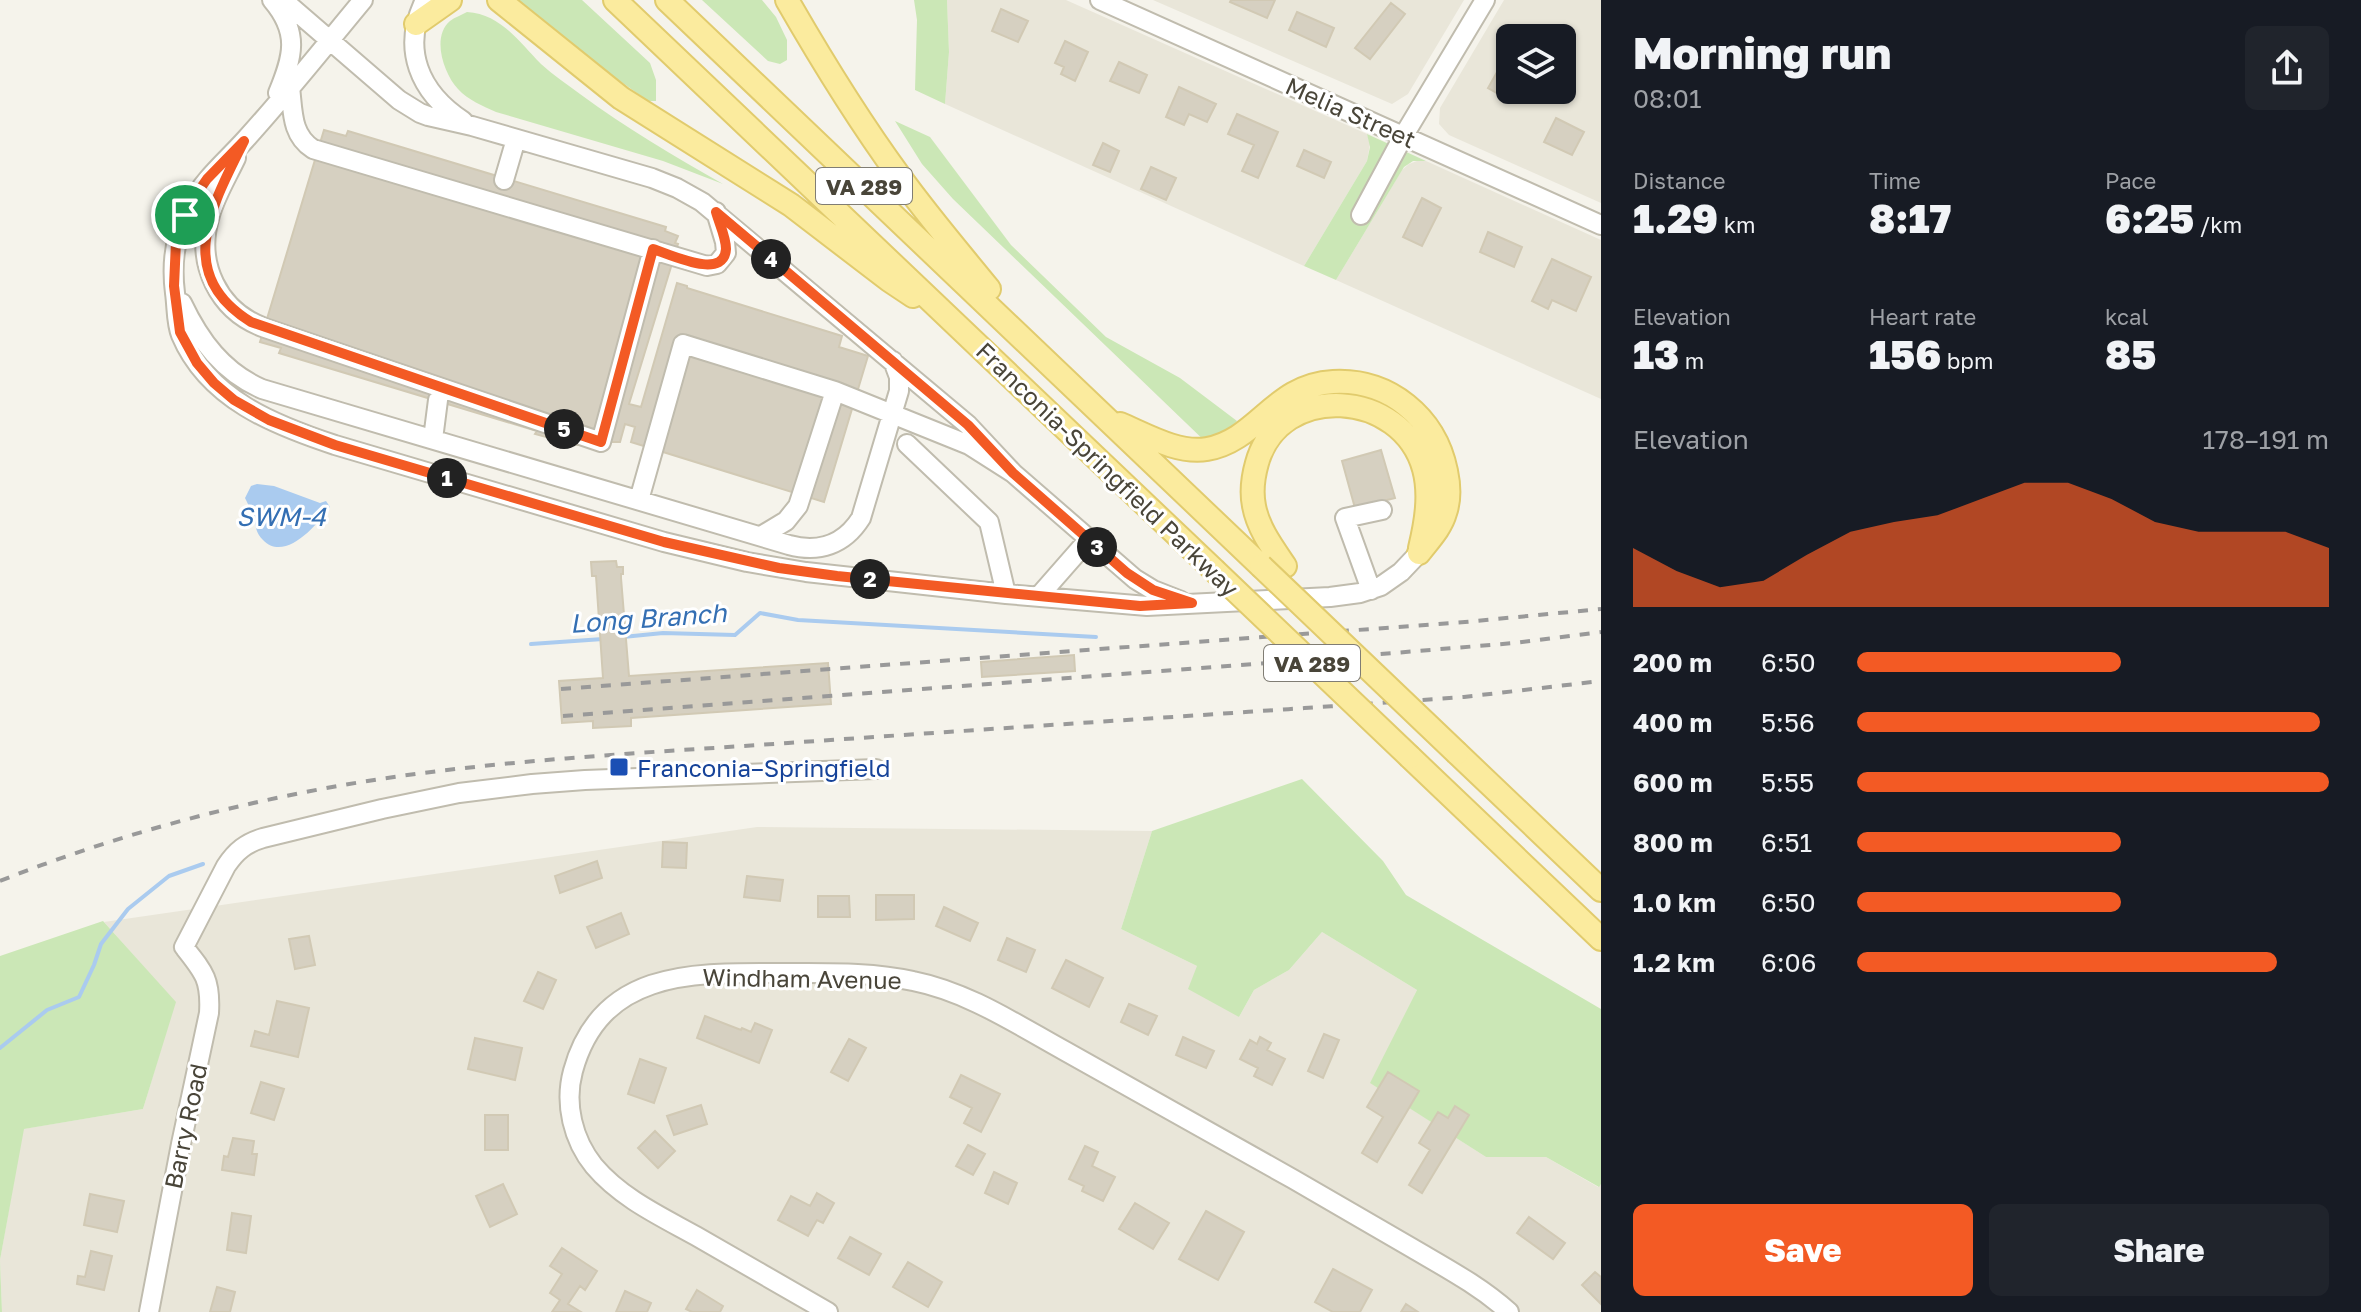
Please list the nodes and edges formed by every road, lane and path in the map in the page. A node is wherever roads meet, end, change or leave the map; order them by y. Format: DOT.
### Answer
graph roads {
  1 [pos="272,0"];
  2 [pos="283,0"];
  3 [pos="363,0"];
  4 [pos="425,0"];
  5 [pos="450,0"];
  6 [pos="615,0"];
  7 [pos="667,0"];
  8 [pos="787,0"];
  9 [pos="1100,0"];
  10 [pos="1485,0"];
  11 [pos="499,1"];
  12 [pos="416,24"];
  13 [pos="330,40"];
  14 [pos="290,87"];
  15 [pos="271,110"];
  16 [pos="472,126"];
  17 [pos="1404,135"];
  18 [pos="516,139"];
  19 [pos="244,141"];
  20 [pos="504,180"];
  21 [pos="716,212"];
  22 [pos="1361,215"];
  23 [pos="1601,225"];
  24 [pos="653,249"];
  25 [pos="174,286"];
  26 [pos="960,327"];
  27 [pos="893,361"];
  28 [pos="1059,373"];
  29 [pos="835,391"];
  30 [pos="438,400"];
  31 [pos="893,415"];
  32 [pos="1109,420"];
  33 [pos="932,429"];
  34 [pos="433,439"];
  35 [pos="907,444"];
  36 [pos="877,465"];
  37 [pos="1013,473"];
  38 [pos="639,500"];
  39 [pos="1382,510"];
  40 [pos="761,536"];
  41 [pos="1089,539"];
  42 [pos="1419,553"];
  43 [pos="1371,590"];
  44 [pos="1006,594"];
  45 [pos="1039,596"];
  46 [pos="1192,603"];
  47 [pos="1326,628"];
  48 [pos="876,769"];
  49 [pos="1601,890"];
  50 [pos="1601,939"];
  51 [pos="149,1312"];
  52 [pos="828,1312"];
  53 [pos="1509,1312"];
  1 -- 15 [label="street"];
  2 -- 13 [label="street"];
  3 -- 13 [label="street"];
  4 -- 12 [label="street"];
  5 -- 12 [label="main road"];
  6 -- 26 [label="main road, Franconia-Springfield Parkway / VA 289"];
  7 -- 28 [label="main road, Franconia-Springfield Parkway / VA 289"];
  8 -- 28 [label="main road"];
  9 -- 17 [label="street, Melia Street"];
  10 -- 17 [label="street"];
  11 -- 26 [label="main road"];
  12 -- 16 [label="street"];
  13 -- 14 [label="street"];
  13 -- 16 [label="street"];
  14 -- 15 [label="street"];
  14 -- 24 [label="street"];
  15 -- 19 [label="street"];
  16 -- 18 [label="street"];
  17 -- 22 [label="street"];
  17 -- 23 [label="street, Melia Street"];
  18 -- 20 [label="street"];
  18 -- 21 [label="street"];
  19 -- 24 [label="street"];
  19 -- 25 [label="street"];
  21 -- 24 [label="street"];
  21 -- 27 [label="street"];
  25 -- 34 [label="street"];
  25 -- 44 [label="street"];
  26 -- 50 [label="main road, Franconia-Springfield Parkway / VA 289, bridge"];
  27 -- 31 [label="street"];
  27 -- 37 [label="street"];
  28 -- 32 [label="main road, Franconia-Springfield Parkway / VA 289"];
  29 -- 31 [label="street"];
  29 -- 38 [label="street"];
  29 -- 40 [label="street"];
  30 -- 34 [label="street"];
  31 -- 33 [label="street"];
  31 -- 36 [label="street"];
  32 -- 42 [label="main road"];
  32 -- 47 [label="main road, Franconia-Springfield Parkway / VA 289, bridge"];
  33 -- 35 [label="street"];
  33 -- 37 [label="street"];
  34 -- 38 [label="street"];
  35 -- 36 [label="street"];
  35 -- 44 [label="street"];
  36 -- 40 [label="street"];
  37 -- 41 [label="street"];
  38 -- 40 [label="street"];
  39 -- 43 [label="street"];
  41 -- 45 [label="street"];
  41 -- 46 [label="street"];
  42 -- 43 [label="street"];
  42 -- 47 [label="main road, bridge"];
  43 -- 46 [label="street"];
  44 -- 45 [label="street"];
  45 -- 46 [label="street"];
  47 -- 49 [label="main road, Franconia-Springfield Parkway / VA 289, bridge"];
  48 -- 51 [label="street, Barry Road"];
  52 -- 53 [label="street, Windham Avenue"];
}
